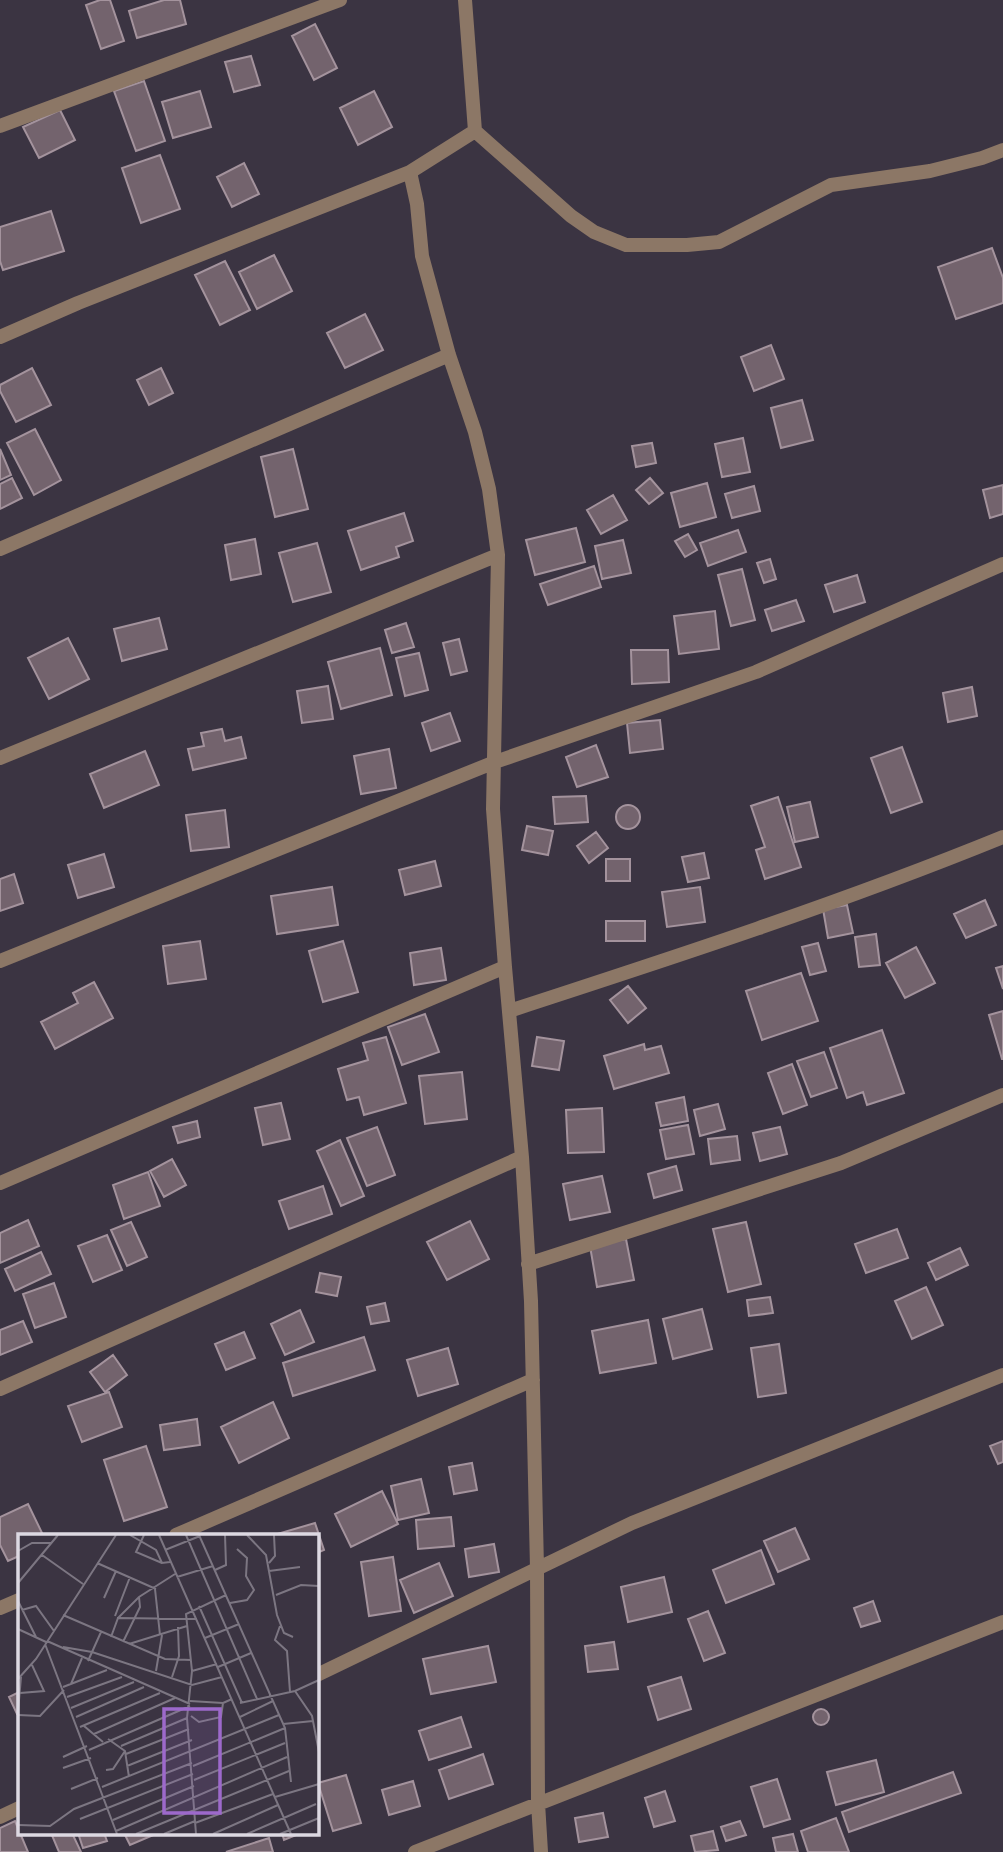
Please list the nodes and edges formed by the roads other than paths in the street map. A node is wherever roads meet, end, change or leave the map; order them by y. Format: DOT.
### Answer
graph roads {
  1 [pos="340,0"];
  2 [pos="465,0"];
  3 [pos="0,126"];
  4 [pos="475,131"];
  5 [pos="1003,150"];
  6 [pos="411,172"];
  7 [pos="0,337"];
  8 [pos="449,355"];
  9 [pos="0,549"];
  10 [pos="498,555"];
  11 [pos="1003,564"];
  12 [pos="0,758"];
  13 [pos="495,762"];
  14 [pos="1003,837"];
  15 [pos="0,961"];
  16 [pos="505,967"];
  17 [pos="509,1011"];
  18 [pos="1003,1095"];
  19 [pos="522,1157"];
  20 [pos="0,1183"];
  21 [pos="528,1264"];
  22 [pos="1003,1375"];
  23 [pos="533,1380"];
  24 [pos="0,1389"];
  25 [pos="178,1534"];
  26 [pos="537,1568"];
  27 [pos="18,1600"];
  28 [pos="0,1608"];
  29 [pos="1003,1622"];
  30 [pos="318,1675"];
  31 [pos="538,1803"];
  32 [pos="18,1808"];
  33 [pos="0,1817"];
  34 [pos="415,1852"];
  35 [pos="541,1852"];
  1 -- 3 [label="street"];
  2 -- 4 [label="street"];
  4 -- 5 [label="street"];
  4 -- 6 [label="street"];
  6 -- 7 [label="street"];
  6 -- 8 [label="street"];
  8 -- 9 [label="street"];
  8 -- 10 [label="street"];
  10 -- 12 [label="street"];
  10 -- 13 [label="street"];
  11 -- 13 [label="street"];
  13 -- 15 [label="street"];
  13 -- 16 [label="street"];
  14 -- 17 [label="street"];
  16 -- 17 [label="street"];
  16 -- 20 [label="street"];
  17 -- 19 [label="street"];
  18 -- 21 [label="street"];
  19 -- 21 [label="street"];
  19 -- 24 [label="street"];
  21 -- 23 [label="street"];
  22 -- 26 [label="street"];
  23 -- 25 [label="street"];
  23 -- 26 [label="street"];
  26 -- 30 [label="street"];
  26 -- 31 [label="street"];
  27 -- 28 [label="street"];
  29 -- 31 [label="street"];
  31 -- 34 [label="street"];
  31 -- 35 [label="street"];
  32 -- 33 [label="street"];
}
